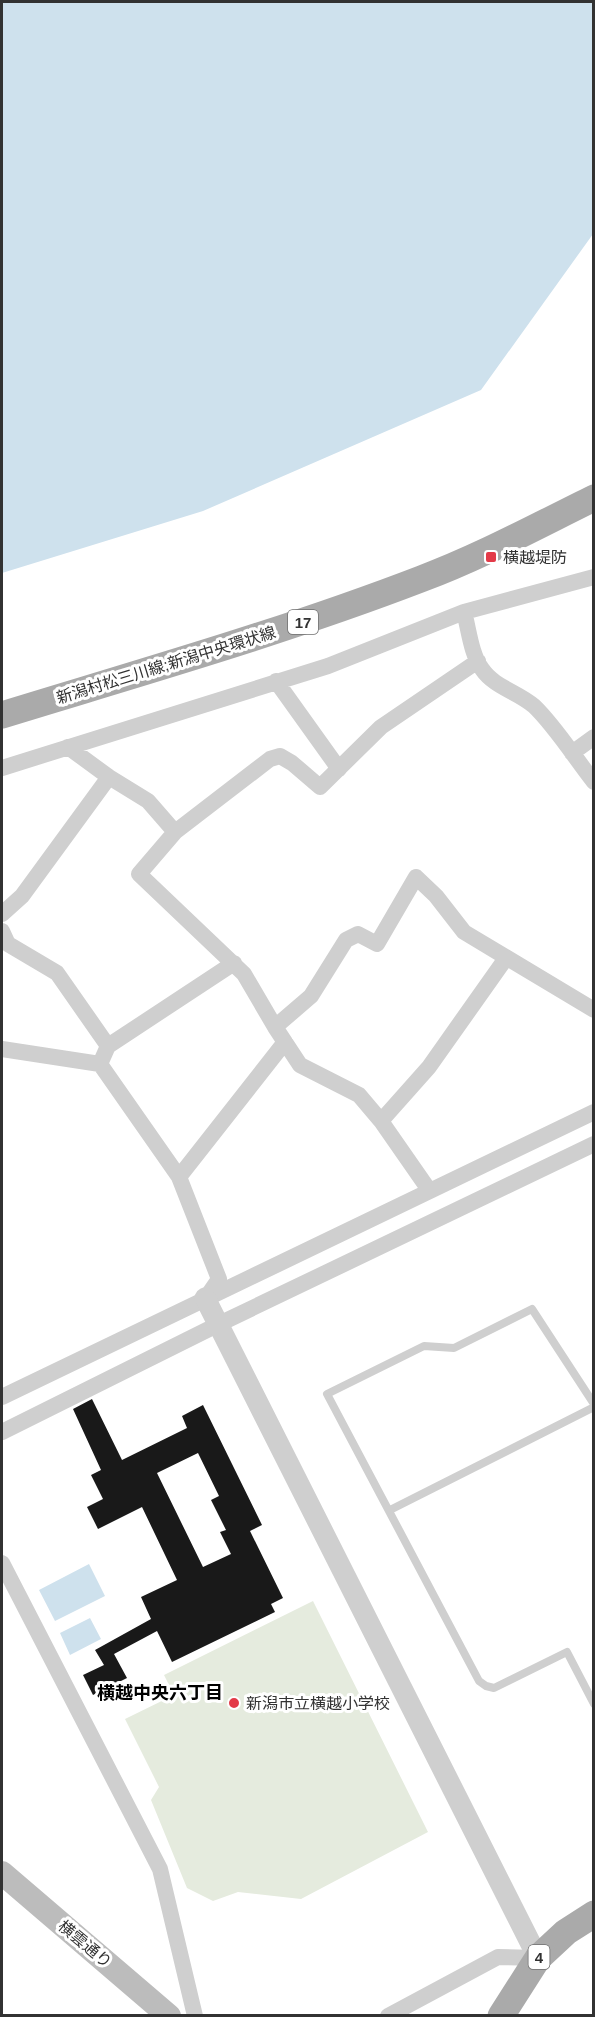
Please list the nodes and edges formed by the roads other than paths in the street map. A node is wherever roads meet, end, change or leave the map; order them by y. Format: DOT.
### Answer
graph roads {
  1 [pos="594,498"];
  2 [pos="594,577"];
  3 [pos="464,612"];
  4 [pos="478,661"];
  5 [pos="276,681"];
  6 [pos="2,715"];
  7 [pos="594,737"];
  8 [pos="68,747"];
  9 [pos="572,753"];
  10 [pos="2,768"];
  11 [pos="339,769"];
  12 [pos="109,777"];
  13 [pos="594,782"];
  14 [pos="175,832"];
  15 [pos="4,905"];
  16 [pos="4,942"];
  17 [pos="506,958"];
  18 [pos="234,963"];
  19 [pos="594,1010"];
  20 [pos="275,1027"];
  21 [pos="285,1042"];
  22 [pos="108,1046"];
  23 [pos="2,1049"];
  24 [pos="100,1064"];
  25 [pos="594,1112"];
  26 [pos="381,1121"];
  27 [pos="594,1144"];
  28 [pos="178,1177"];
  29 [pos="429,1191"];
  30 [pos="205,1298"];
  31 [pos="217,1325"];
  32 [pos="2,1397"];
  33 [pos="594,1406"];
  34 [pos="2,1432"];
  35 [pos="390,1510"];
  36 [pos="2,1563"];
  37 [pos="594,1704"];
  38 [pos="2,1874"];
  39 [pos="594,1914"];
  40 [pos="538,1958"];
  41 [pos="169,2016"];
  42 [pos="195,2016"];
  43 [pos="388,2016"];
  44 [pos="501,2016"];
  1 -- 6 [label="main road, 新潟村松三川線;新潟中央環状線 / 17"];
  2 -- 3 [label="street"];
  3 -- 4 [label="street"];
  3 -- 5 [label="street"];
  4 -- 9 [label="street"];
  4 -- 11 [label="street"];
  5 -- 8 [label="street"];
  5 -- 11 [label="street"];
  7 -- 9 [label="street"];
  8 -- 10 [label="street"];
  8 -- 12 [label="street"];
  9 -- 13 [label="street"];
  11 -- 14 [label="street"];
  12 -- 14 [label="street"];
  12 -- 15 [label="street"];
  14 -- 18 [label="street"];
  16 -- 22 [label="street"];
  17 -- 19 [label="street"];
  17 -- 20 [label="street"];
  17 -- 26 [label="street"];
  18 -- 20 [label="street"];
  18 -- 22 [label="street"];
  20 -- 21 [label="street"];
  21 -- 26 [label="street"];
  21 -- 28 [label="street"];
  22 -- 24 [label="street"];
  23 -- 24 [label="street"];
  24 -- 28 [label="street"];
  25 -- 29 [label="street"];
  26 -- 29 [label="street"];
  27 -- 31 [label="street"];
  28 -- 30 [label="street"];
  29 -- 30 [label="street"];
  30 -- 31 [label="street"];
  30 -- 32 [label="street"];
  31 -- 34 [label="street"];
  31 -- 40 [label="street"];
  33 -- 35 [label="lane"];
  33 -- 35 [label="lane"];
  35 -- 37 [label="lane"];
  36 -- 42 [label="street"];
  38 -- 41 [label="main road, 横雲通り"];
  39 -- 40 [label="main road, 4"];
  40 -- 43 [label="street"];
  40 -- 44 [label="main road, 4"];
}
